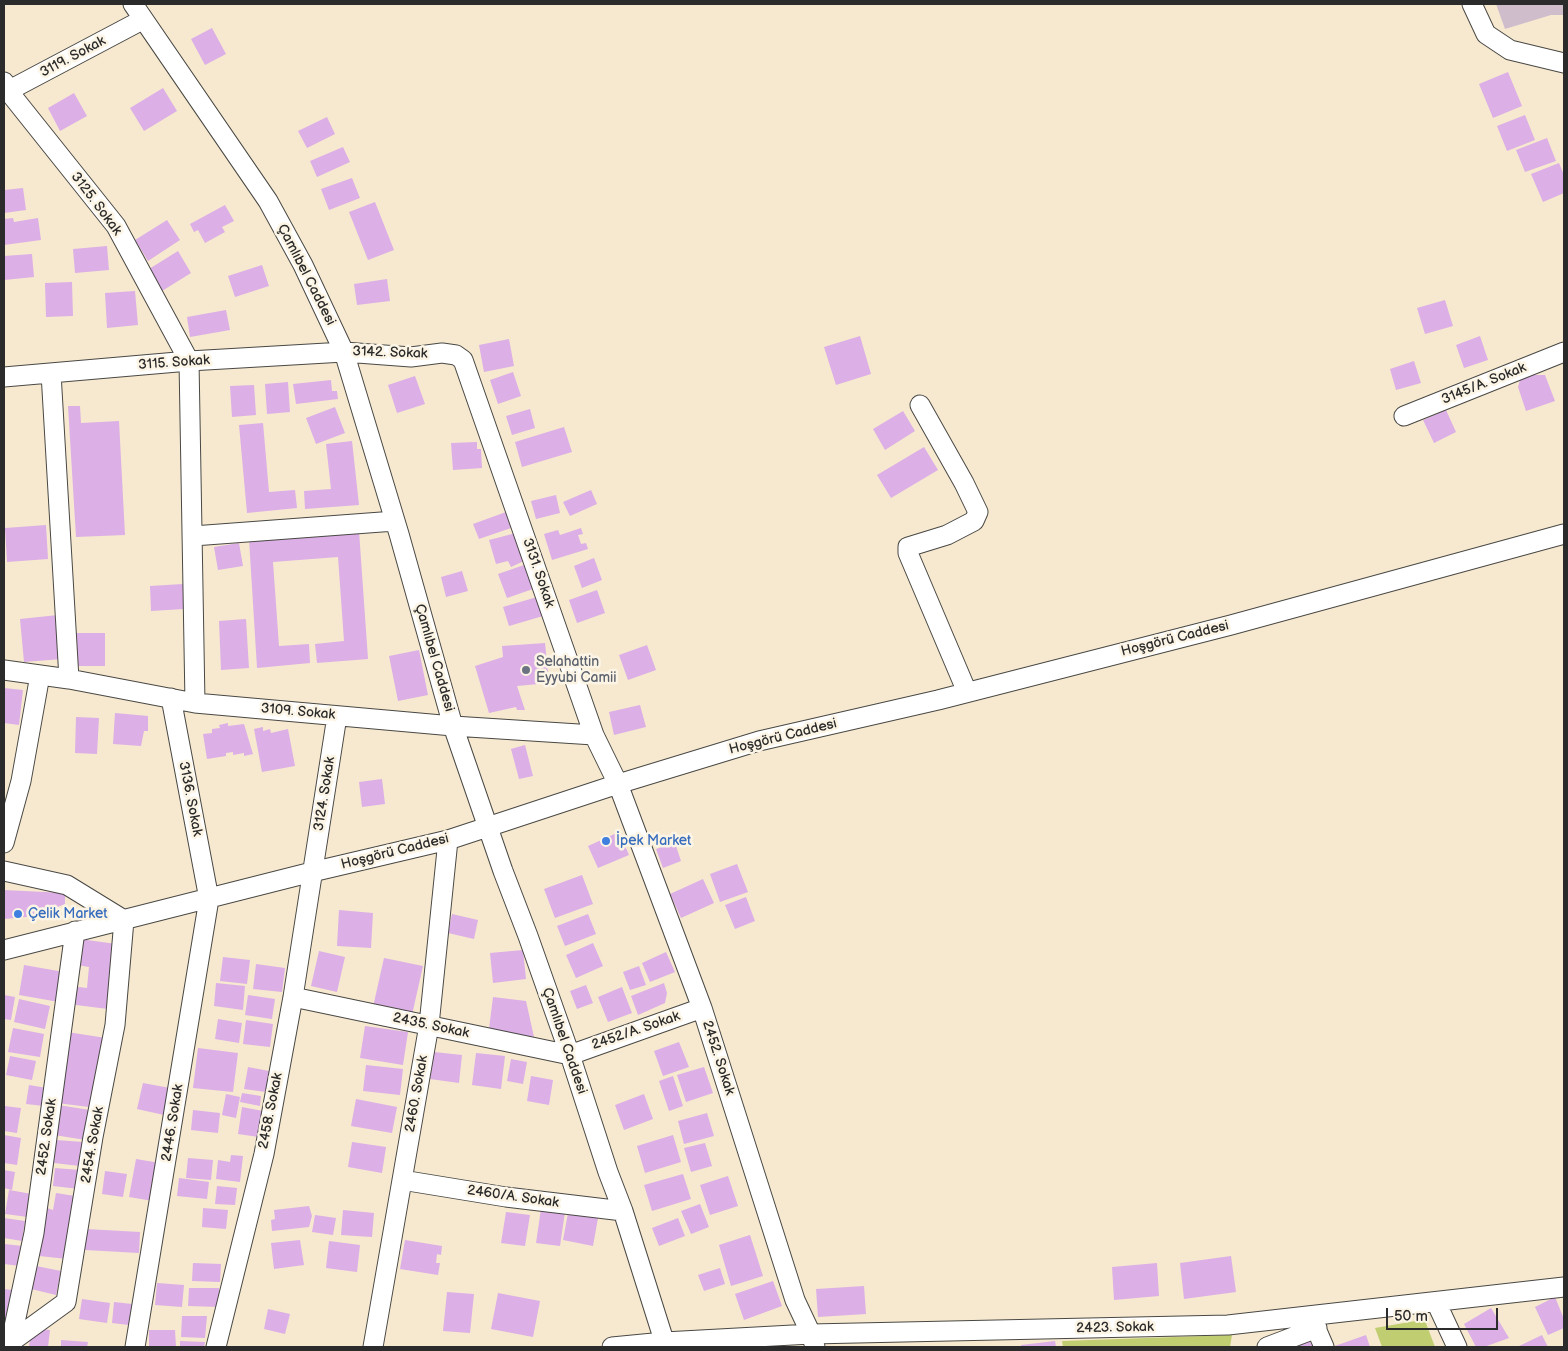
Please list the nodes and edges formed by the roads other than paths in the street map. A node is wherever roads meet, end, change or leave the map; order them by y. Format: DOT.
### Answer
graph roads {
  1 [pos="133,4"];
  2 [pos="1472,4"];
  3 [pos="142,20"];
  4 [pos="1564,63"];
  5 [pos="6,89"];
  6 [pos="344,352"];
  7 [pos="1564,352"];
  8 [pos="463,360"];
  9 [pos="189,361"];
  10 [pos="51,373"];
  11 [pos="4,377"];
  12 [pos="920,405"];
  13 [pos="1404,416"];
  14 [pos="395,522"];
  15 [pos="1564,534"];
  16 [pos="193,536"];
  17 [pos="4,670"];
  18 [pos="40,675"];
  19 [pos="69,679"];
  20 [pos="967,692"];
  21 [pos="171,698"];
  22 [pos="195,703"];
  23 [pos="337,716"];
  24 [pos="453,726"];
  25 [pos="594,735"];
  26 [pos="12,780"];
  27 [pos="618,784"];
  28 [pos="489,827"];
  29 [pos="448,840"];
  30 [pos="4,843"];
  31 [pos="4,871"];
  32 [pos="312,872"];
  33 [pos="209,899"];
  34 [pos="124,920"];
  35 [pos="75,932"];
  36 [pos="4,950"];
  37 [pos="292,997"];
  38 [pos="702,1008"];
  39 [pos="429,1025"];
  40 [pos="570,1055"];
  41 [pos="402,1180"];
  42 [pos="623,1211"];
  43 [pos="1564,1287"];
  44 [pos="1436,1302"];
  45 [pos="1314,1322"];
  46 [pos="813,1340"];
  47 [pos="7,1344"];
  48 [pos="665,1345"];
  49 [pos="135,1347"];
  50 [pos="216,1347"];
  51 [pos="374,1347"];
  52 [pos="612,1347"];
  53 [pos="1268,1347"];
  54 [pos="1324,1347"];
  55 [pos="1457,1347"];
  1 -- 3 [label="street, Çamlıbel Caddesi"];
  2 -- 4 [label="street"];
  3 -- 5 [label="street, 3119. Sokak"];
  3 -- 6 [label="street, Çamlıbel Caddesi"];
  5 -- 9 [label="street, 3125. Sokak"];
  6 -- 8 [label="street, 3142. Sokak"];
  6 -- 9 [label="street, 3115. Sokak"];
  6 -- 14 [label="street, Çamlıbel Caddesi"];
  7 -- 13 [label="street, 3145/A. Sokak"];
  8 -- 25 [label="street, 3131. Sokak"];
  9 -- 10 [label="street, 3115. Sokak"];
  9 -- 16 [label="street"];
  10 -- 11 [label="street, 3115. Sokak"];
  10 -- 19 [label="street"];
  12 -- 20 [label="street"];
  14 -- 16 [label="street"];
  14 -- 24 [label="street, Çamlıbel Caddesi"];
  15 -- 20 [label="street, Hoşgörü Caddesi"];
  16 -- 22 [label="street"];
  17 -- 18 [label="street, 3109. Sokak"];
  18 -- 19 [label="street, 3109. Sokak"];
  18 -- 26 [label="street"];
  19 -- 21 [label="street, 3109. Sokak"];
  20 -- 27 [label="street, Hoşgörü Caddesi"];
  21 -- 22 [label="street, 3109. Sokak"];
  21 -- 33 [label="street, 3136. Sokak"];
  22 -- 23 [label="street, 3109. Sokak"];
  23 -- 24 [label="street, 3109. Sokak"];
  23 -- 32 [label="street, 3124. Sokak"];
  24 -- 25 [label="street, 3109. Sokak"];
  24 -- 28 [label="street, Çamlıbel Caddesi"];
  25 -- 27 [label="street, 3131. Sokak"];
  26 -- 30 [label="street"];
  27 -- 28 [label="street, Hoşgörü Caddesi"];
  27 -- 38 [label="street, 2452. Sokak"];
  28 -- 29 [label="street, Hoşgörü Caddesi"];
  28 -- 40 [label="street, Çamlıbel Caddesi"];
  29 -- 32 [label="street, Hoşgörü Caddesi"];
  29 -- 39 [label="street, 2460. Sokak"];
  31 -- 34 [label="street"];
  32 -- 33 [label="street, Hoşgörü Caddesi"];
  32 -- 37 [label="street, 2458. Sokak"];
  33 -- 34 [label="street, Hoşgörü Caddesi"];
  33 -- 49 [label="street, 2446. Sokak"];
  34 -- 35 [label="street, Hoşgörü Caddesi"];
  34 -- 47 [label="street, 2454. Sokak"];
  35 -- 36 [label="street, Hoşgörü Caddesi"];
  35 -- 47 [label="street, 2452. Sokak"];
  37 -- 39 [label="street, 2435. Sokak"];
  37 -- 50 [label="street, 2458. Sokak"];
  38 -- 40 [label="street, 2452/A. Sokak"];
  38 -- 46 [label="street, 2452. Sokak"];
  39 -- 40 [label="street, 2435. Sokak"];
  39 -- 41 [label="street, 2460. Sokak"];
  40 -- 42 [label="street, Çamlıbel Caddesi"];
  41 -- 42 [label="street, 2460/A. Sokak"];
  41 -- 51 [label="street, 2460. Sokak"];
  42 -- 48 [label="street, Çamlıbel Caddesi"];
  43 -- 44 [label="street, 2423. Sokak"];
  44 -- 45 [label="street, 2423. Sokak"];
  44 -- 55 [label="street"];
  45 -- 46 [label="street, 2423. Sokak"];
  45 -- 53 [label="street"];
  45 -- 54 [label="street"];
  46 -- 48 [label="street, 2423. Sokak"];
  48 -- 52 [label="street, 2423. Sokak"];
}
